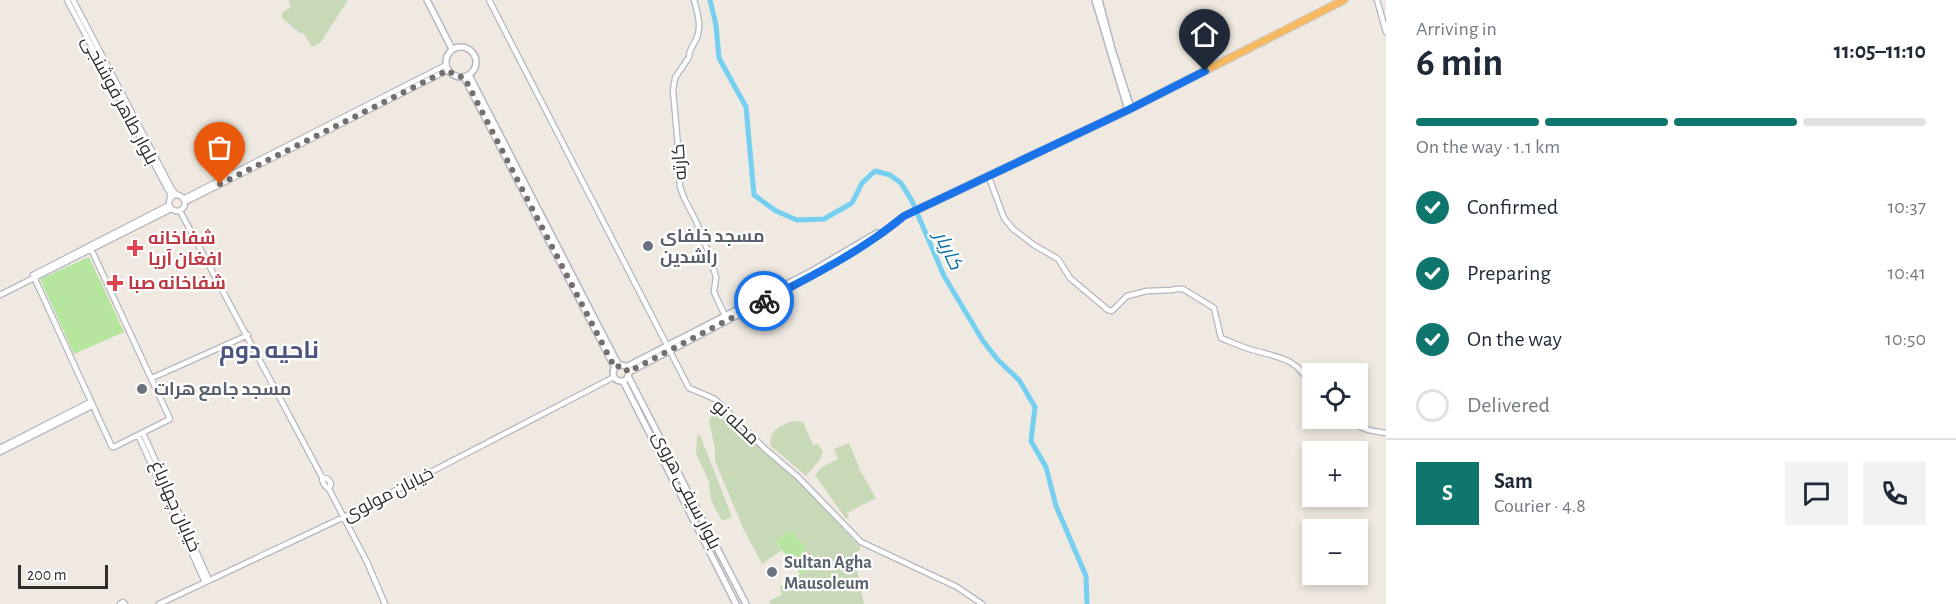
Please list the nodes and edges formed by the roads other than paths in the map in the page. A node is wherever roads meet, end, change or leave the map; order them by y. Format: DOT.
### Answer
graph roads {
  1 [pos="67,0"];
  2 [pos="73,0"];
  3 [pos="429,0"];
  4 [pos="489,0"];
  5 [pos="694,0"];
  6 [pos="1095,0"];
  7 [pos="1099,0"];
  8 [pos="1344,0"];
  9 [pos="1377,0"];
  10 [pos="1386,32"];
  11 [pos="453,48"];
  12 [pos="446,67"];
  13 [pos="467,76"];
  14 [pos="1130,109"];
  15 [pos="988,175"];
  16 [pos="178,195"];
  17 [pos="184,200"];
  18 [pos="170,205"];
  19 [pos="921,208"];
  20 [pos="180,211"];
  21 [pos="91,249"];
  22 [pos="33,276"];
  23 [pos="0,293"];
  24 [pos="726,318"];
  25 [pos="248,335"];
  26 [pos="669,349"];
  27 [pos="617,367"];
  28 [pos="1302,371"];
  29 [pos="626,374"];
  30 [pos="614,377"];
  31 [pos="152,378"];
  32 [pos="91,404"];
  33 [pos="1364,429"];
  34 [pos="140,434"];
  35 [pos="1386,434"];
  36 [pos="0,450"];
  37 [pos="675,467"];
  38 [pos="668,470"];
  39 [pos="344,517"];
  40 [pos="728,570"];
  41 [pos="721,574"];
  42 [pos="207,581"];
  43 [pos="159,604"];
  44 [pos="385,604"];
  45 [pos="736,604"];
  46 [pos="746,604"];
  47 [pos="982,604"];
  1 -- 18 [label="street, بلوار طاهر فوشنجی"];
  2 -- 16 [label="street, بلوار طاهر فوشنجی"];
  3 -- 11 [label="main road"];
  4 -- 26 [label="street, محله نو"];
  5 -- 24 [label="street, کارته"];
  6 -- 14 [label="main road"];
  7 -- 14 [label="main road"];
  8 -- 14 [label="highway"];
  9 -- 10 [label="street"];
  11 -- 12 [label="main road"];
  11 -- 13 [label="main road"];
  12 -- 13 [label="main road"];
  12 -- 17 [label="street"];
  13 -- 27 [label="main road"];
  14 -- 15 [label="highway"];
  15 -- 19 [label="highway"];
  15 -- 28 [label="street"];
  16 -- 17 [label="street"];
  16 -- 18 [label="street"];
  17 -- 20 [label="street"];
  18 -- 20 [label="street"];
  18 -- 21 [label="street"];
  18 -- 22 [label="street"];
  19 -- 24 [label="main road"];
  20 -- 25 [label="street"];
  21 -- 22 [label="street"];
  21 -- 31 [label="street"];
  22 -- 23 [label="street"];
  22 -- 32 [label="street"];
  24 -- 26 [label="main road"];
  25 -- 31 [label="street"];
  25 -- 39 [label="street"];
  26 -- 29 [label="main road"];
  26 -- 47 [label="street, محله نو"];
  27 -- 29 [label="main road"];
  27 -- 30 [label="main road"];
  29 -- 30 [label="main road"];
  29 -- 37 [label="main road, بلوار سیفی هروی"];
  29 -- 38 [label="main road, بلوار سیفی هروی"];
  30 -- 39 [label="street, خیابان مولوی"];
  31 -- 34 [label="street"];
  32 -- 34 [label="street"];
  32 -- 36 [label="street"];
  33 -- 35 [label="street"];
  34 -- 42 [label="street, خیابان چهارباغ"];
  37 -- 38 [label="main road"];
  37 -- 40 [label="main road, بلوار سیفی هروی"];
  38 -- 41 [label="main road, بلوار سیفی هروی"];
  39 -- 42 [label="street, خیابان مولوی"];
  39 -- 44 [label="street"];
  40 -- 41 [label="main road"];
  40 -- 46 [label="main road, بلوار سیفی هروی"];
  41 -- 45 [label="main road, بلوار سیفی هروی"];
  42 -- 43 [label="street, خیابان مولوی"];
}
